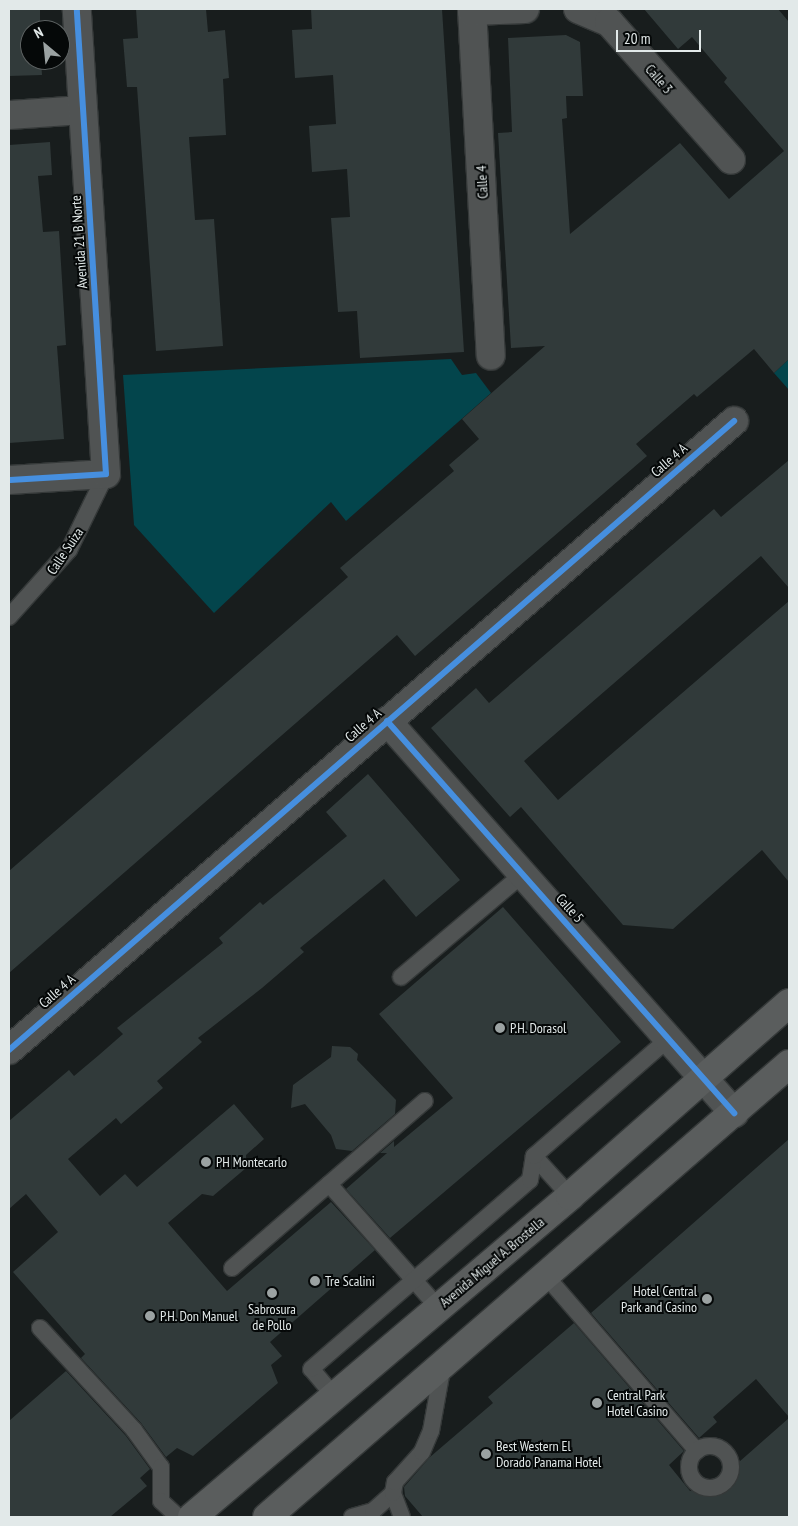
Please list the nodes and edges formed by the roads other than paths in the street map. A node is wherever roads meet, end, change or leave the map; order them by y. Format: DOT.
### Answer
graph roads {
  1 [pos="77,9"];
  2 [pos="525,9"];
  3 [pos="578,9"];
  4 [pos="472,10"];
  5 [pos="83,110"];
  6 [pos="9,115"];
  7 [pos="731,160"];
  8 [pos="491,355"];
  9 [pos="734,421"];
  10 [pos="106,474"];
  11 [pos="9,480"];
  12 [pos="9,617"];
  13 [pos="387,721"];
  14 [pos="522,874"];
  15 [pos="401,977"];
  16 [pos="789,1003"];
  17 [pos="668,1038"];
  18 [pos="9,1050"];
  19 [pos="789,1064"];
  20 [pos="704,1078"];
  21 [pos="426,1101"];
  22 [pos="734,1113"];
  23 [pos="534,1156"];
  24 [pos="329,1184"];
  25 [pos="570,1196"];
  26 [pos="232,1268"];
  27 [pos="546,1276"];
  28 [pos="414,1280"];
  29 [pos="438,1307"];
  30 [pos="40,1328"];
  31 [pos="442,1364"];
  32 [pos="334,1396"];
  33 [pos="697,1451"];
  34 [pos="393,1493"];
  35 [pos="374,1514"];
  36 [pos="178,1517"];
  37 [pos="192,1517"];
  38 [pos="267,1517"];
  39 [pos="352,1517"];
  40 [pos="402,1517"];
  1 -- 5 [label="street, Avenida 21 B Norte"];
  2 -- 4 [label="street"];
  3 -- 7 [label="street, Calle 3"];
  4 -- 8 [label="street, Calle 4"];
  5 -- 6 [label="street"];
  5 -- 10 [label="street, Avenida 21 B Norte"];
  9 -- 13 [label="street, Calle 4 A"];
  10 -- 11 [label="street"];
  10 -- 12 [label="lane, Calle Suiza"];
  13 -- 14 [label="street, Calle 5"];
  13 -- 18 [label="street, Calle 4 A"];
  14 -- 15 [label="lane"];
  14 -- 17 [label="street, Calle 5"];
  16 -- 20 [label="main road, Avenida Miguel A. Brostella"];
  17 -- 20 [label="street, Calle 5"];
  17 -- 23 [label="lane"];
  19 -- 22 [label="main road"];
  20 -- 22 [label="street, Calle 5"];
  20 -- 25 [label="main road, Avenida Miguel A. Brostella"];
  21 -- 24 [label="lane"];
  22 -- 27 [label="main road"];
  23 -- 25 [label="lane"];
  23 -- 28 [label="lane"];
  24 -- 26 [label="lane"];
  24 -- 28 [label="lane"];
  25 -- 29 [label="main road, Avenida Miguel A. Brostella"];
  27 -- 31 [label="main road"];
  27 -- 33 [label="lane"];
  28 -- 29 [label="lane"];
  28 -- 32 [label="lane"];
  29 -- 32 [label="main road, Avenida Miguel A. Brostella"];
  30 -- 36 [label="lane"];
  31 -- 34 [label="lane"];
  31 -- 38 [label="main road"];
  32 -- 37 [label="main road, Avenida Miguel A. Brostella"];
  34 -- 35 [label="lane"];
  34 -- 40 [label="lane"];
  35 -- 39 [label="lane"];
}
